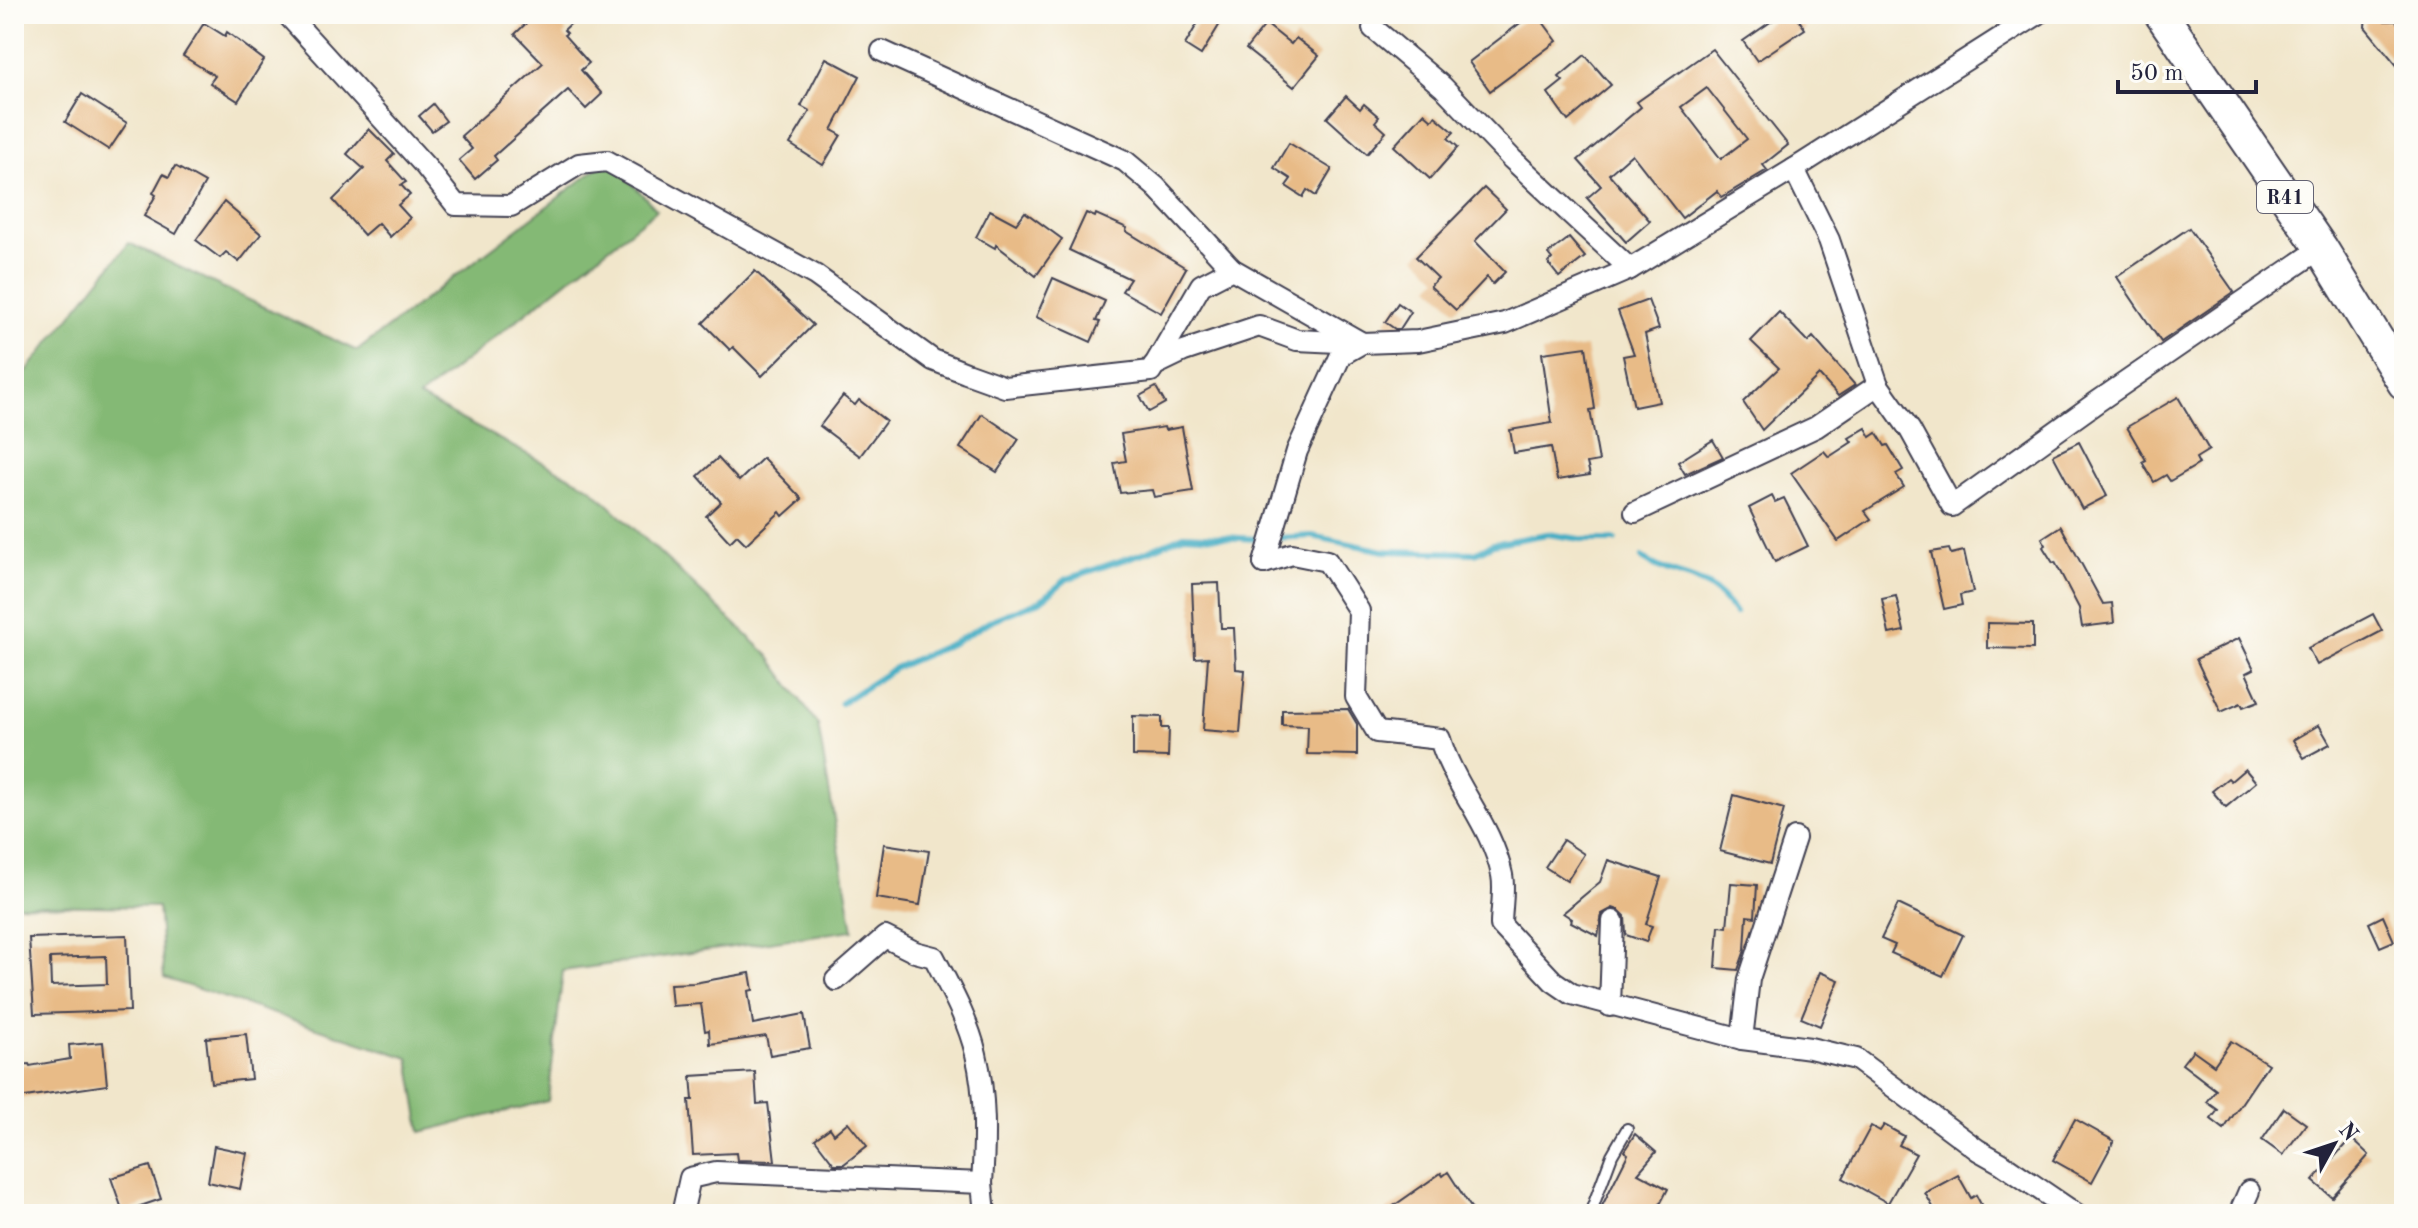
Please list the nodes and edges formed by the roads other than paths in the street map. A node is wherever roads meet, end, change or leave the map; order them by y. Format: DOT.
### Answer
graph roads {
  1 [pos="2038,14"];
  2 [pos="2161,14"];
  3 [pos="294,16"];
  4 [pos="1373,28"];
  5 [pos="882,51"];
  6 [pos="1794,169"];
  7 [pos="2321,248"];
  8 [pos="1232,269"];
  9 [pos="1630,269"];
  10 [pos="1362,343"];
  11 [pos="1153,366"];
  12 [pos="2404,383"];
  13 [pos="1878,385"];
  14 [pos="1635,512"];
  15 [pos="1795,838"];
  16 [pos="1613,921"];
  17 [pos="836,980"];
  18 [pos="1610,1006"];
  19 [pos="1742,1039"];
  20 [pos="1627,1129"];
  21 [pos="982,1183"];
  22 [pos="2249,1191"];
  23 [pos="682,1214"];
  24 [pos="985,1214"];
  25 [pos="1590,1214"];
  26 [pos="2076,1214"];
  27 [pos="2239,1214"];
  1 -- 6 [label="street"];
  2 -- 7 [label="main road, R41"];
  3 -- 11 [label="street"];
  4 -- 9 [label="street"];
  5 -- 8 [label="street"];
  6 -- 9 [label="street"];
  6 -- 13 [label="street"];
  7 -- 12 [label="main road, R41"];
  7 -- 13 [label="street"];
  8 -- 10 [label="street"];
  8 -- 11 [label="street"];
  9 -- 10 [label="street"];
  10 -- 11 [label="street"];
  10 -- 18 [label="street"];
  13 -- 14 [label="street"];
  15 -- 19 [label="street"];
  16 -- 18 [label="street"];
  17 -- 21 [label="street"];
  18 -- 19 [label="street"];
  19 -- 26 [label="street"];
  20 -- 25 [label="lane"];
  21 -- 23 [label="street"];
  21 -- 24 [label="street"];
  22 -- 27 [label="street"];
}
